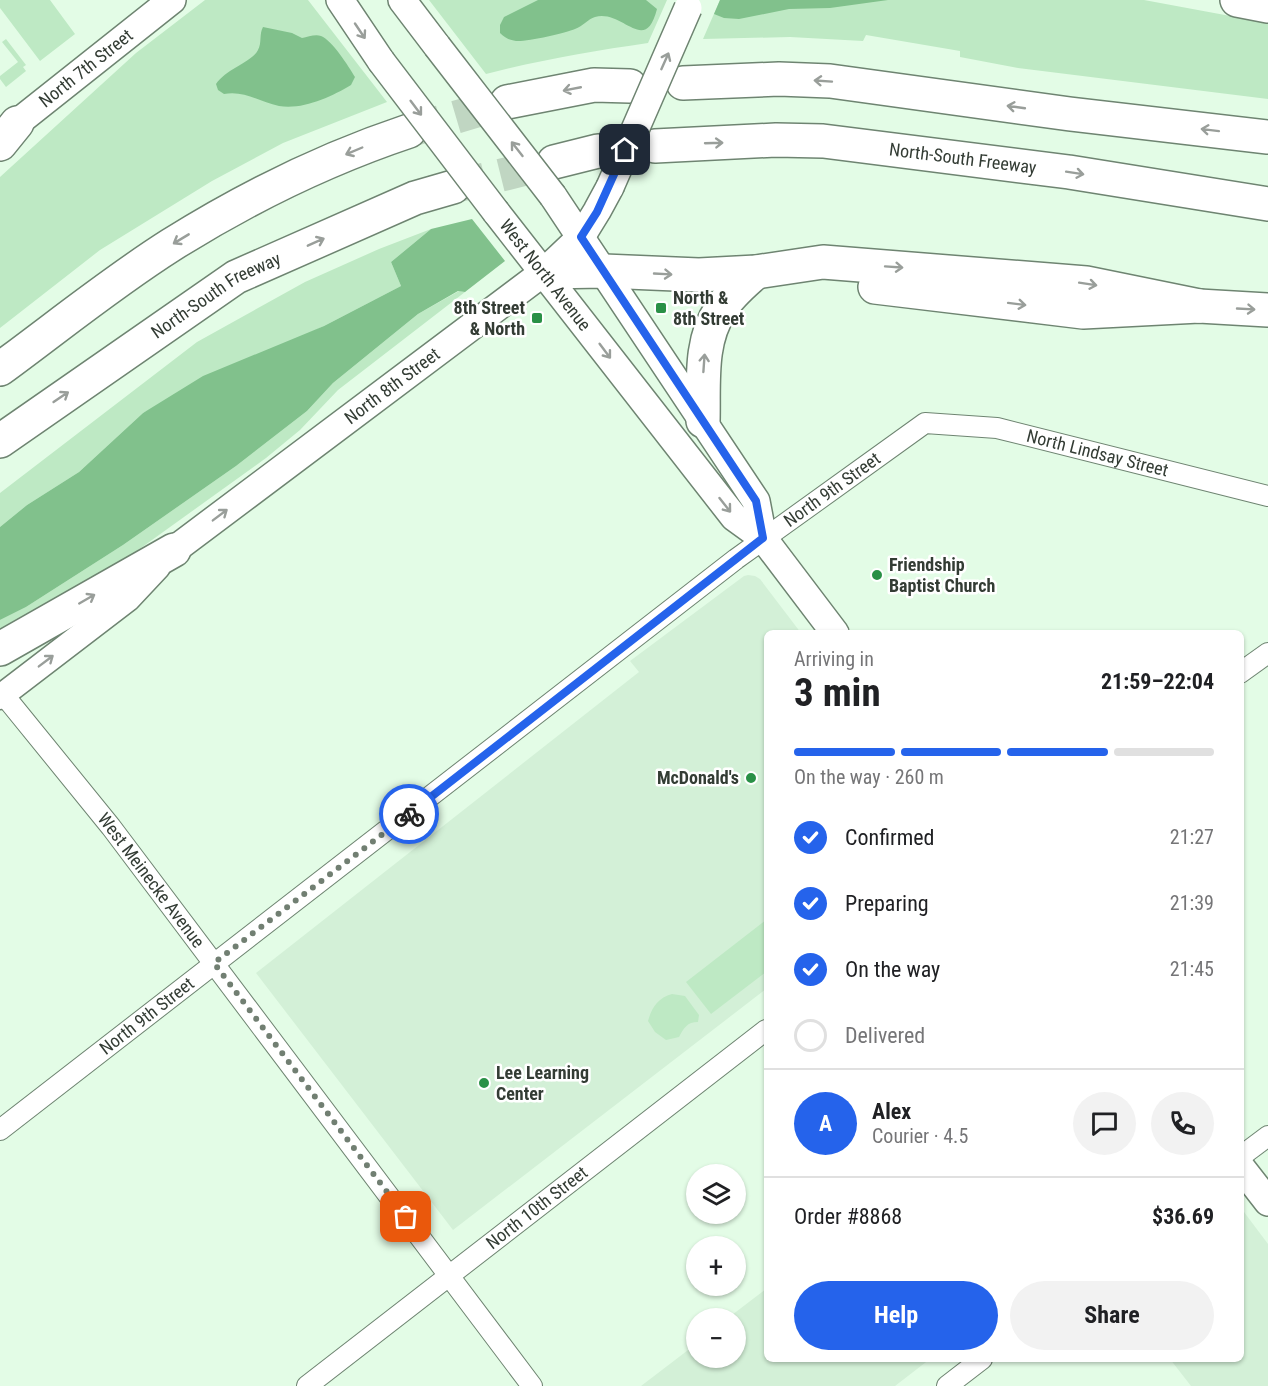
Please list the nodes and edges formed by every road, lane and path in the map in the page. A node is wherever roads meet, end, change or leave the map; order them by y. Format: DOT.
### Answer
graph roads {
  1 [pos="172,0"];
  2 [pos="340,0"];
  3 [pos="402,0"];
  4 [pos="1237,0"];
  5 [pos="690,4"];
  6 [pos="1268,6"];
  7 [pos="683,83"];
  8 [pos="630,86"];
  9 [pos="507,102"];
  10 [pos="409,131"];
  11 [pos="6,134"];
  12 [pos="1268,137"];
  13 [pos="655,146"];
  14 [pos="598,151"];
  15 [pos="554,162"];
  16 [pos="453,187"];
  17 [pos="1268,204"];
  18 [pos="581,237"];
  19 [pos="604,271"];
  20 [pos="765,271"];
  21 [pos="544,272"];
  22 [pos="1268,310"];
  23 [pos="0,369"];
  24 [pos="703,421"];
  25 [pos="925,423"];
  26 [pos="0,441"];
  27 [pos="1268,496"];
  28 [pos="763,538"];
  29 [pos="174,550"];
  30 [pos="833,630"];
  31 [pos="0,649"];
  32 [pos="1268,653"];
  33 [pos="1244,670"];
  34 [pos="2,695"];
  35 [pos="214,963"];
  36 [pos="764,1032"];
  37 [pos="0,1130"];
  38 [pos="1268,1136"];
  39 [pos="1244,1154"];
  40 [pos="1244,1171"];
  41 [pos="1268,1202"];
  42 [pos="449,1275"];
  43 [pos="978,1362"];
  44 [pos="307,1386"];
  45 [pos="532,1386"];
  46 [pos="947,1386"];
  1 -- 11 [label="main road, North 7th Street"];
  2 -- 21 [label="main road, West North Avenue, one-way, bridge"];
  18 -- 3 [label="main road, West North Avenue, one-way, bridge"];
  4 -- 6 [label="highway"];
  18 -- 5 [label="main road, North 8th Street, one-way, bridge"];
  12 -- 7 [label="highway, one-way"];
  8 -- 9 [label="highway, one-way"];
  10 -- 23 [label="highway, one-way"];
  13 -- 17 [label="highway, North-South Freeway, one-way"];
  14 -- 15 [label="highway"];
  26 -- 16 [label="highway, North-South Freeway, one-way"];
  18 -- 19 [label="main road, West North Avenue"];
  18 -- 21 [label="main road, North 8th Street"];
  19 -- 20 [label="highway, one-way"];
  19 -- 21 [label="highway"];
  19 -- 24 [label="main road, West North Avenue"];
  20 -- 22 [label="highway, one-way"];
  24 -- 20 [label="highway, one-way"];
  21 -- 28 [label="main road, West North Avenue, one-way"];
  29 -- 21 [label="main road, North 8th Street, one-way"];
  24 -- 28 [label="main road, West North Avenue"];
  25 -- 27 [label="street, North Lindsay Street"];
  25 -- 28 [label="street, North 9th Street"];
  28 -- 30 [label="main road, West North Avenue"];
  28 -- 35 [label="street, North 9th Street"];
  31 -- 29 [label="highway, one-way"];
  34 -- 29 [label="street, North 8th Street, one-way"];
  32 -- 33 [label="street"];
  34 -- 35 [label="street, West Meinecke Avenue"];
  35 -- 37 [label="street, North 9th Street"];
  35 -- 42 [label="street, West Meinecke Avenue"];
  36 -- 42 [label="street, North 10th Street"];
  38 -- 39 [label="street"];
  40 -- 41 [label="main road"];
  42 -- 44 [label="street, North 10th Street"];
  42 -- 45 [label="street, West Meinecke Avenue"];
  43 -- 46 [label="street"];
}
